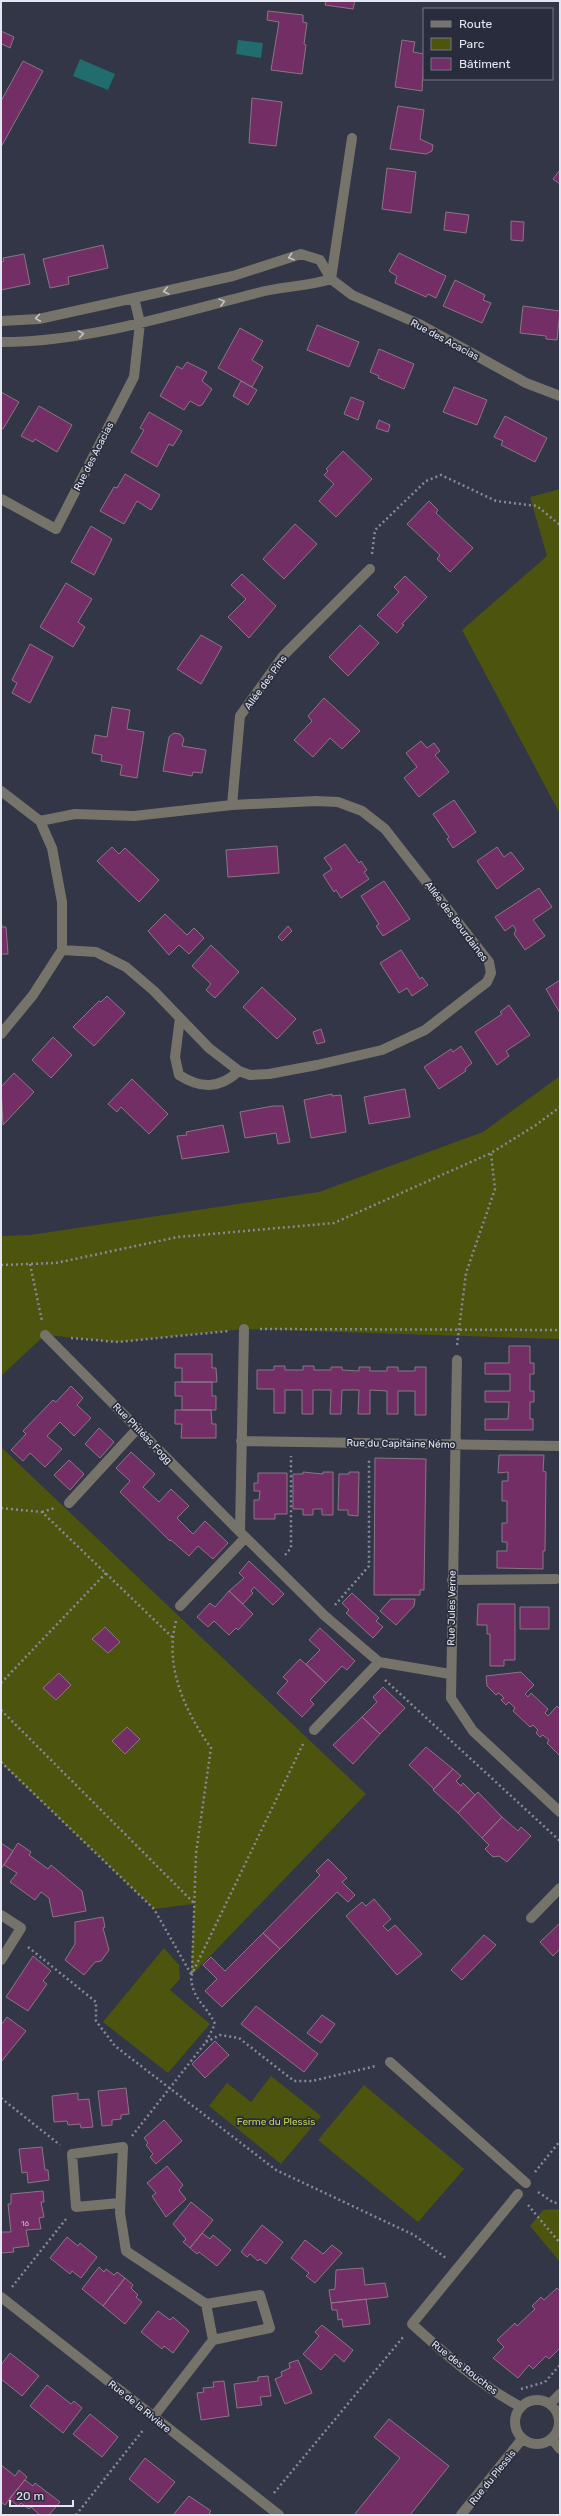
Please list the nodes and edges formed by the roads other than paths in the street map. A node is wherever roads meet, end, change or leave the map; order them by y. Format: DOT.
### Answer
graph roads {
  1 [pos="352,138"];
  2 [pos="331,279"];
  3 [pos="134,298"];
  4 [pos="1,321"];
  5 [pos="140,323"];
  6 [pos="1,342"];
  7 [pos="560,396"];
  8 [pos="1,499"];
  9 [pos="370,568"];
  10 [pos="1,791"];
  11 [pos="232,805"];
  12 [pos="40,821"];
  13 [pos="62,950"];
  14 [pos="180,1018"];
  15 [pos="1,1034"];
  16 [pos="239,1071"];
  17 [pos="244,1329"];
  18 [pos="45,1335"];
  19 [pos="457,1360"];
  20 [pos="138,1428"];
  21 [pos="241,1441"];
  22 [pos="456,1444"];
  23 [pos="560,1446"];
  24 [pos="69,1503"];
  25 [pos="242,1535"];
  26 [pos="556,1579"];
  27 [pos="452,1580"];
  28 [pos="180,1606"];
  29 [pos="376,1665"];
  30 [pos="450,1674"];
  31 [pos="314,1730"];
  32 [pos="560,1812"];
  33 [pos="560,1888"];
  34 [pos="1,1915"];
  35 [pos="531,1918"];
  36 [pos="1,1960"];
  37 [pos="390,2062"];
  38 [pos="526,2183"];
  39 [pos="518,2194"];
  40 [pos="120,2203"];
  41 [pos="2,2299"];
  42 [pos="206,2304"];
  43 [pos="213,2340"];
  44 [pos="560,2394"];
  45 [pos="550,2404"];
  46 [pos="521,2407"];
  47 [pos="154,2416"];
  48 [pos="522,2438"];
  49 [pos="552,2439"];
  50 [pos="560,2449"];
  51 [pos="279,2515"];
  52 [pos="461,2515"];
  1 -- 2 [label="street"];
  2 -- 3 [label="street, Rue des Acacias, one-way"];
  5 -- 2 [label="street, one-way"];
  2 -- 7 [label="street, Rue des Acacias"];
  3 -- 4 [label="street, Rue des Acacias, one-way"];
  3 -- 5 [label="street, Rue des Acacias"];
  6 -- 5 [label="street, one-way"];
  5 -- 8 [label="street, Rue des Acacias"];
  9 -- 11 [label="street, Allée des Pins"];
  10 -- 12 [label="street"];
  11 -- 12 [label="street, Allée des Bourdaines"];
  11 -- 16 [label="street, Allée des Bourdaines"];
  12 -- 13 [label="street"];
  13 -- 14 [label="street, Allée des Bourdaines"];
  13 -- 15 [label="street"];
  14 -- 16 [label="street, Allée des Bourdaines"];
  14 -- 16 [label="street"];
  17 -- 21 [label="street"];
  18 -- 20 [label="street, Rue Philéas Fogg"];
  19 -- 22 [label="street, Rue Jules Verne"];
  20 -- 24 [label="street"];
  20 -- 25 [label="street, Rue Philéas Fogg"];
  21 -- 22 [label="street, Rue du Capitaine Némo"];
  21 -- 25 [label="street"];
  22 -- 23 [label="street, Rue du Capitaine Némo"];
  22 -- 27 [label="street, Rue Jules Verne"];
  25 -- 28 [label="street"];
  25 -- 29 [label="street, Rue Philéas Fogg"];
  26 -- 27 [label="street"];
  27 -- 30 [label="street, Rue Jules Verne"];
  29 -- 30 [label="street"];
  29 -- 31 [label="street"];
  30 -- 32 [label="street, Rue Jules Verne"];
  33 -- 35 [label="street"];
  34 -- 36 [label="street"];
  37 -- 38 [label="street"];
  39 -- 46 [label="street, Rue des Rouches"];
  40 -- 40 [label="street"];
  40 -- 42 [label="street"];
  41 -- 47 [label="street, Rue de la Rivière"];
  42 -- 43 [label="street"];
  42 -- 43 [label="street"];
  43 -- 47 [label="street"];
  44 -- 45 [label="street"];
  45 -- 46 [label="street"];
  45 -- 49 [label="street"];
  46 -- 48 [label="street"];
  47 -- 51 [label="street, Rue de la Rivière"];
  48 -- 49 [label="street"];
  48 -- 52 [label="street, Rue du Plessis"];
  49 -- 50 [label="street"];
}
